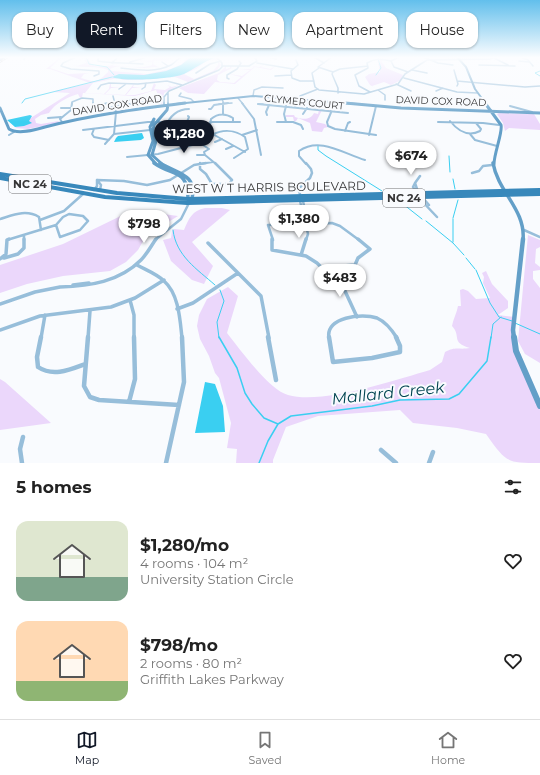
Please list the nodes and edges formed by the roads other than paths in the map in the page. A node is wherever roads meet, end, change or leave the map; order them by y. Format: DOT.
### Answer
graph roads {
  1 [pos="199,79"];
  2 [pos="293,79"];
  3 [pos="334,79"];
  4 [pos="355,79"];
  5 [pos="403,79"];
  6 [pos="406,79"];
  7 [pos="470,79"];
  8 [pos="167,81"];
  9 [pos="314,81"];
  10 [pos="458,81"];
  11 [pos="146,83"];
  12 [pos="263,83"];
  13 [pos="435,83"];
  14 [pos="472,83"];
  15 [pos="126,84"];
  16 [pos="396,84"];
  17 [pos="165,85"];
  18 [pos="182,85"];
  19 [pos="432,85"];
  20 [pos="457,86"];
  21 [pos="540,86"];
  22 [pos="263,87"];
  23 [pos="284,88"];
  24 [pos="443,88"];
  25 [pos="98,89"];
  26 [pos="142,89"];
  27 [pos="318,89"];
  28 [pos="119,90"];
  29 [pos="378,90"];
  30 [pos="411,91"];
  31 [pos="436,91"];
  32 [pos="370,92"];
  33 [pos="181,93"];
  34 [pos="338,93"];
  35 [pos="477,93"];
  36 [pos="148,94"];
  37 [pos="193,95"];
  38 [pos="114,96"];
  39 [pos="253,96"];
  40 [pos="150,97"];
  41 [pos="190,98"];
  42 [pos="238,98"];
  43 [pos="222,99"];
  44 [pos="159,100"];
  45 [pos="297,100"];
  46 [pos="385,100"];
  47 [pos="151,101"];
  48 [pos="194,102"];
  49 [pos="114,103"];
  50 [pos="223,103"];
  51 [pos="232,103"];
  52 [pos="335,103"];
  53 [pos="258,104"];
  54 [pos="166,105"];
  55 [pos="269,105"];
  56 [pos="93,106"];
  57 [pos="286,106"];
  58 [pos="376,106"];
  59 [pos="510,106"];
  60 [pos="115,107"];
  61 [pos="295,107"];
  62 [pos="0,108"];
  63 [pos="61,108"];
  64 [pos="71,108"];
  65 [pos="307,108"];
  66 [pos="189,109"];
  67 [pos="208,109"];
  68 [pos="332,111"];
  69 [pos="492,111"];
  70 [pos="116,112"];
  71 [pos="348,113"];
  72 [pos="534,113"];
  73 [pos="223,114"];
  74 [pos="303,114"];
  75 [pos="539,114"];
  76 [pos="267,115"];
  77 [pos="188,116"];
  78 [pos="61,117"];
  79 [pos="48,118"];
  80 [pos="450,121"];
  81 [pos="62,122"];
  82 [pos="154,122"];
  83 [pos="210,122"];
  84 [pos="233,122"];
  85 [pos="240,122"];
  86 [pos="277,122"];
  87 [pos="286,122"];
  88 [pos="350,122"];
  89 [pos="438,122"];
  90 [pos="167,123"];
  91 [pos="476,123"];
  92 [pos="499,123"];
  93 [pos="114,126"];
  94 [pos="94,129"];
  95 [pos="303,129"];
  96 [pos="83,130"];
  97 [pos="150,130"];
  98 [pos="170,130"];
  99 [pos="257,130"];
  100 [pos="345,131"];
  101 [pos="14,132"];
  102 [pos="180,132"];
  103 [pos="114,134"];
  104 [pos="470,134"];
  105 [pos="9,135"];
  106 [pos="212,135"];
  107 [pos="242,135"];
  108 [pos="369,135"];
  109 [pos="376,135"];
  110 [pos="171,138"];
  111 [pos="222,139"];
  112 [pos="109,140"];
  113 [pos="185,140"];
  114 [pos="215,142"];
  115 [pos="105,144"];
  116 [pos="233,146"];
  117 [pos="497,146"];
  118 [pos="226,149"];
  119 [pos="244,152"];
  120 [pos="150,155"];
  121 [pos="197,155"];
  122 [pos="205,155"];
  123 [pos="261,155"];
  124 [pos="128,157"];
  125 [pos="234,158"];
  126 [pos="365,160"];
  127 [pos="213,162"];
  128 [pos="200,164"];
  129 [pos="492,164"];
  130 [pos="179,173"];
  131 [pos="0,174"];
  132 [pos="472,174"];
  133 [pos="420,176"];
  134 [pos="0,177"];
  135 [pos="32,180"];
  136 [pos="97,180"];
  137 [pos="26,183"];
  138 [pos="64,186"];
  139 [pos="540,190"];
  140 [pos="93,191"];
  141 [pos="99,192"];
  142 [pos="506,193"];
  143 [pos="82,194"];
  144 [pos="540,194"];
  145 [pos="419,195"];
  146 [pos="115,198"];
  147 [pos="168,198"];
  148 [pos="301,198"];
  149 [pos="236,199"];
  150 [pos="189,202"];
  151 [pos="207,203"];
  152 [pos="438,217"];
  153 [pos="0,219"];
  154 [pos="40,220"];
  155 [pos="306,223"];
  156 [pos="56,225"];
  157 [pos="41,230"];
  158 [pos="524,230"];
  159 [pos="24,235"];
  160 [pos="540,237"];
  161 [pos="208,243"];
  162 [pos="301,255"];
  163 [pos="2,259"];
  164 [pos="137,265"];
  165 [pos="238,273"];
  166 [pos="330,274"];
  167 [pos="164,280"];
  168 [pos="130,300"];
  169 [pos="0,304"];
  170 [pos="177,309"];
  171 [pos="90,311"];
  172 [pos="45,315"];
  173 [pos="357,317"];
  174 [pos="0,330"];
  175 [pos="86,364"];
  176 [pos="276,380"];
  177 [pos="129,402"];
  178 [pos="180,406"];
  179 [pos="540,406"];
  180 [pos="23,437"];
  181 [pos="381,450"];
  182 [pos="433,452"];
  183 [pos="22,463"];
  184 [pos="166,463"];
  185 [pos="396,463"];
  186 [pos="429,463"];
  1 -- 18 [label="street"];
  2 -- 9 [label="street"];
  3 -- 34 [label="street"];
  4 -- 32 [label="street"];
  5 -- 16 [label="street"];
  6 -- 19 [label="street"];
  7 -- 14 [label="main road"];
  8 -- 11 [label="street"];
  8 -- 17 [label="street"];
  8 -- 18 [label="street"];
  9 -- 27 [label="street"];
  10 -- 14 [label="street"];
  10 -- 20 [label="street"];
  11 -- 15 [label="street"];
  11 -- 26 [label="street"];
  12 -- 22 [label="street"];
  13 -- 19 [label="street"];
  14 -- 21 [label="street"];
  14 -- 35 [label="main road"];
  15 -- 25 [label="street"];
  15 -- 28 [label="street"];
  16 -- 29 [label="street"];
  16 -- 30 [label="street"];
  18 -- 54 [label="street"];
  19 -- 24 [label="street"];
  22 -- 23 [label="street"];
  22 -- 39 [label="street"];
  24 -- 31 [label="street"];
  24 -- 35 [label="street"];
  27 -- 34 [label="street"];
  27 -- 45 [label="street"];
  29 -- 32 [label="street"];
  29 -- 46 [label="street"];
  32 -- 34 [label="street"];
  33 -- 41 [label="street"];
  35 -- 69 [label="main road"];
  36 -- 40 [label="street"];
  37 -- 41 [label="street"];
  38 -- 49 [label="street"];
  39 -- 42 [label="main road, DAVID COX ROAD"];
  39 -- 45 [label="main road, DAVID COX ROAD"];
  40 -- 47 [label="street"];
  40 -- 49 [label="street"];
  41 -- 48 [label="street"];
  42 -- 43 [label="main road, DAVID COX ROAD"];
  42 -- 99 [label="street"];
  43 -- 48 [label="main road, DAVID COX ROAD"];
  43 -- 50 [label="street"];
  44 -- 47 [label="street"];
  45 -- 52 [label="main road, DAVID COX ROAD"];
  45 -- 61 [label="street"];
  47 -- 60 [label="street"];
  48 -- 54 [label="main road, DAVID COX ROAD"];
  49 -- 56 [label="street"];
  49 -- 60 [label="street"];
  50 -- 51 [label="street"];
  50 -- 67 [label="street"];
  50 -- 73 [label="street"];
  52 -- 58 [label="main road, DAVID COX ROAD"];
  52 -- 68 [label="street"];
  53 -- 55 [label="street, CLYMER COURT"];
  54 -- 70 [label="main road, DAVID COX ROAD"];
  54 -- 82 [label="main road"];
  55 -- 57 [label="street, CLYMER COURT"];
  55 -- 76 [label="street"];
  56 -- 60 [label="street"];
  56 -- 64 [label="street"];
  57 -- 61 [label="street, CLYMER COURT"];
  57 -- 87 [label="street"];
  58 -- 69 [label="main road, DAVID COX ROAD"];
  58 -- 108 [label="street"];
  59 -- 72 [label="street"];
  60 -- 70 [label="street"];
  61 -- 65 [label="street, CLYMER COURT"];
  62 -- 101 [label="main road"];
  63 -- 64 [label="street"];
  64 -- 78 [label="street"];
  65 -- 68 [label="street, CLYMER COURT"];
  65 -- 74 [label="street"];
  66 -- 90 [label="street"];
  68 -- 71 [label="street, CLYMER COURT"];
  68 -- 100 [label="street"];
  69 -- 72 [label="main road, DAVID COX ROAD"];
  69 -- 92 [label="main road"];
  70 -- 81 [label="main road, DAVID COX ROAD"];
  70 -- 93 [label="street"];
  72 -- 75 [label="main road"];
  73 -- 83 [label="street"];
  73 -- 84 [label="street"];
  77 -- 102 [label="street"];
  78 -- 79 [label="street"];
  78 -- 81 [label="street"];
  80 -- 89 [label="street"];
  80 -- 91 [label="street"];
  80 -- 104 [label="street"];
  81 -- 101 [label="main road, DAVID COX ROAD"];
  82 -- 90 [label="street"];
  82 -- 93 [label="street"];
  82 -- 97 [label="main road"];
  82 -- 120 [label="main road"];
  83 -- 84 [label="street"];
  83 -- 106 [label="street"];
  84 -- 85 [label="street"];
  86 -- 87 [label="street"];
  87 -- 95 [label="street"];
  88 -- 100 [label="street"];
  90 -- 98 [label="street"];
  91 -- 92 [label="street"];
  91 -- 104 [label="street"];
  92 -- 117 [label="main road"];
  93 -- 94 [label="street"];
  93 -- 103 [label="street"];
  94 -- 96 [label="street"];
  94 -- 112 [label="street"];
  97 -- 103 [label="street"];
  97 -- 120 [label="main road"];
  98 -- 102 [label="street"];
  98 -- 110 [label="street"];
  99 -- 107 [label="street"];
  99 -- 123 [label="street"];
  100 -- 108 [label="street"];
  101 -- 105 [label="street"];
  102 -- 113 [label="street"];
  103 -- 112 [label="street"];
  104 -- 117 [label="street"];
  106 -- 107 [label="street"];
  106 -- 111 [label="street"];
  107 -- 119 [label="street"];
  108 -- 109 [label="street"];
  111 -- 114 [label="street"];
  111 -- 116 [label="street"];
  112 -- 115 [label="street"];
  116 -- 118 [label="street"];
  116 -- 119 [label="street"];
  117 -- 129 [label="main road"];
  119 -- 125 [label="street"];
  120 -- 122 [label="street"];
  120 -- 124 [label="street"];
  120 -- 130 [label="main road"];
  121 -- 122 [label="street"];
  122 -- 127 [label="street"];
  126 -- 148 [label="street"];
  127 -- 128 [label="street"];
  127 -- 128 [label="street"];
  128 -- 130 [label="street"];
  129 -- 132 [label="street"];
  129 -- 142 [label="main road"];
  130 -- 136 [label="street"];
  130 -- 150 [label="main road"];
  131 -- 135 [label="main road, WEST W T HARRIS BOULEVARD / NC 24"];
  133 -- 145 [label="street"];
  134 -- 135 [label="main road"];
  134 -- 137 [label="main road, NC 24"];
  135 -- 138 [label="main road, WEST W T HARRIS BOULEVARD / NC 24"];
  136 -- 140 [label="street"];
  136 -- 141 [label="street"];
  137 -- 138 [label="main road"];
  137 -- 143 [label="main road, NC 24"];
  138 -- 140 [label="main road, WEST W T HARRIS BOULEVARD / NC 24"];
  139 -- 142 [label="main road, WEST W T HARRIS BOULEVARD / NC 24"];
  140 -- 141 [label="main road, WEST W T HARRIS BOULEVARD / NC 24"];
  141 -- 147 [label="main road, WEST W T HARRIS BOULEVARD / NC 24"];
  142 -- 144 [label="main road, WEST W T HARRIS BOULEVARD / NC 24"];
  142 -- 145 [label="main road, WEST W T HARRIS BOULEVARD / NC 24"];
  142 -- 158 [label="main road"];
  143 -- 146 [label="main road, NC 24"];
  143 -- 154 [label="street"];
  145 -- 148 [label="main road, WEST W T HARRIS BOULEVARD / NC 24"];
  145 -- 148 [label="main road, WEST W T HARRIS BOULEVARD / NC 24"];
  145 -- 152 [label="street"];
  146 -- 147 [label="main road"];
  146 -- 150 [label="main road, NC 24"];
  147 -- 150 [label="main road, WEST W T HARRIS BOULEVARD / NC 24"];
  148 -- 149 [label="main road, WEST W T HARRIS BOULEVARD / NC 24"];
  148 -- 151 [label="main road, WEST W T HARRIS BOULEVARD / NC 24"];
  148 -- 155 [label="street"];
  149 -- 150 [label="main road, WEST W T HARRIS BOULEVARD / NC 24"];
  149 -- 151 [label="main road"];
  150 -- 151 [label="main road, WEST W T HARRIS BOULEVARD / NC 24"];
  150 -- 164 [label="street"];
  153 -- 154 [label="street"];
  154 -- 157 [label="street"];
  155 -- 162 [label="street"];
  155 -- 162 [label="street"];
  155 -- 166 [label="street"];
  156 -- 156 [label="street"];
  156 -- 157 [label="street"];
  157 -- 159 [label="street"];
  158 -- 160 [label="street"];
  158 -- 179 [label="main road"];
  159 -- 163 [label="street"];
  159 -- 163 [label="street"];
  161 -- 165 [label="street"];
  162 -- 166 [label="street"];
  164 -- 167 [label="street"];
  164 -- 169 [label="street"];
  165 -- 170 [label="street"];
  165 -- 176 [label="street"];
  166 -- 173 [label="street"];
  167 -- 168 [label="street"];
  167 -- 170 [label="street"];
  168 -- 171 [label="street"];
  168 -- 177 [label="street"];
  170 -- 178 [label="street"];
  171 -- 172 [label="street"];
  171 -- 175 [label="street"];
  172 -- 174 [label="street"];
  172 -- 175 [label="street"];
  173 -- 173 [label="street"];
  175 -- 177 [label="street"];
  177 -- 178 [label="street"];
  178 -- 184 [label="street"];
  180 -- 183 [label="street"];
  181 -- 185 [label="street"];
  182 -- 186 [label="street"];
}
